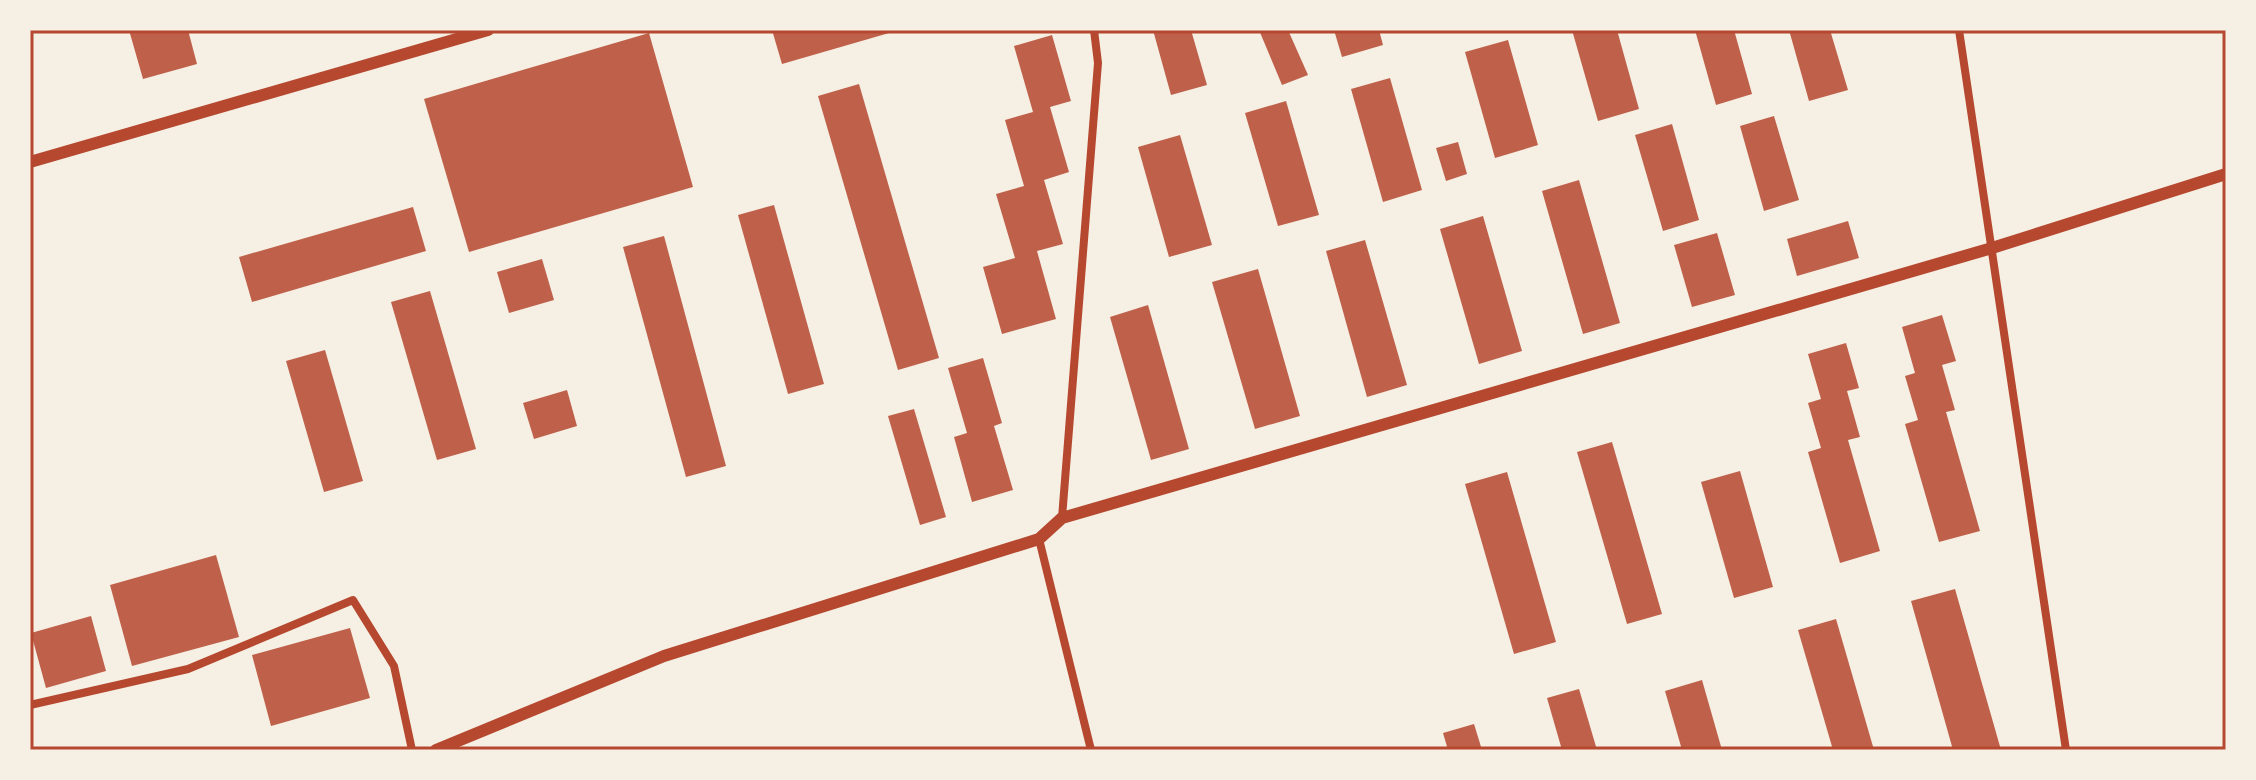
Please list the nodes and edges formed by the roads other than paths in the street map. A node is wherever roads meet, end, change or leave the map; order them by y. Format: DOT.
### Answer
graph roads {
  1 [pos="488,30"];
  2 [pos="1094,30"];
  3 [pos="1959,30"];
  4 [pos="30,162"];
  5 [pos="2226,174"];
  6 [pos="1992,248"];
  7 [pos="1062,518"];
  8 [pos="1039,539"];
  9 [pos="30,705"];
  10 [pos="412,750"];
  11 [pos="436,750"];
  12 [pos="1091,750"];
  13 [pos="2066,750"];
  1 -- 4 [label="street"];
  2 -- 7 [label="street"];
  3 -- 6 [label="street"];
  5 -- 6 [label="street"];
  6 -- 7 [label="street"];
  6 -- 13 [label="street"];
  7 -- 8 [label="street"];
  8 -- 11 [label="street"];
  8 -- 12 [label="street"];
  9 -- 10 [label="street"];
}
